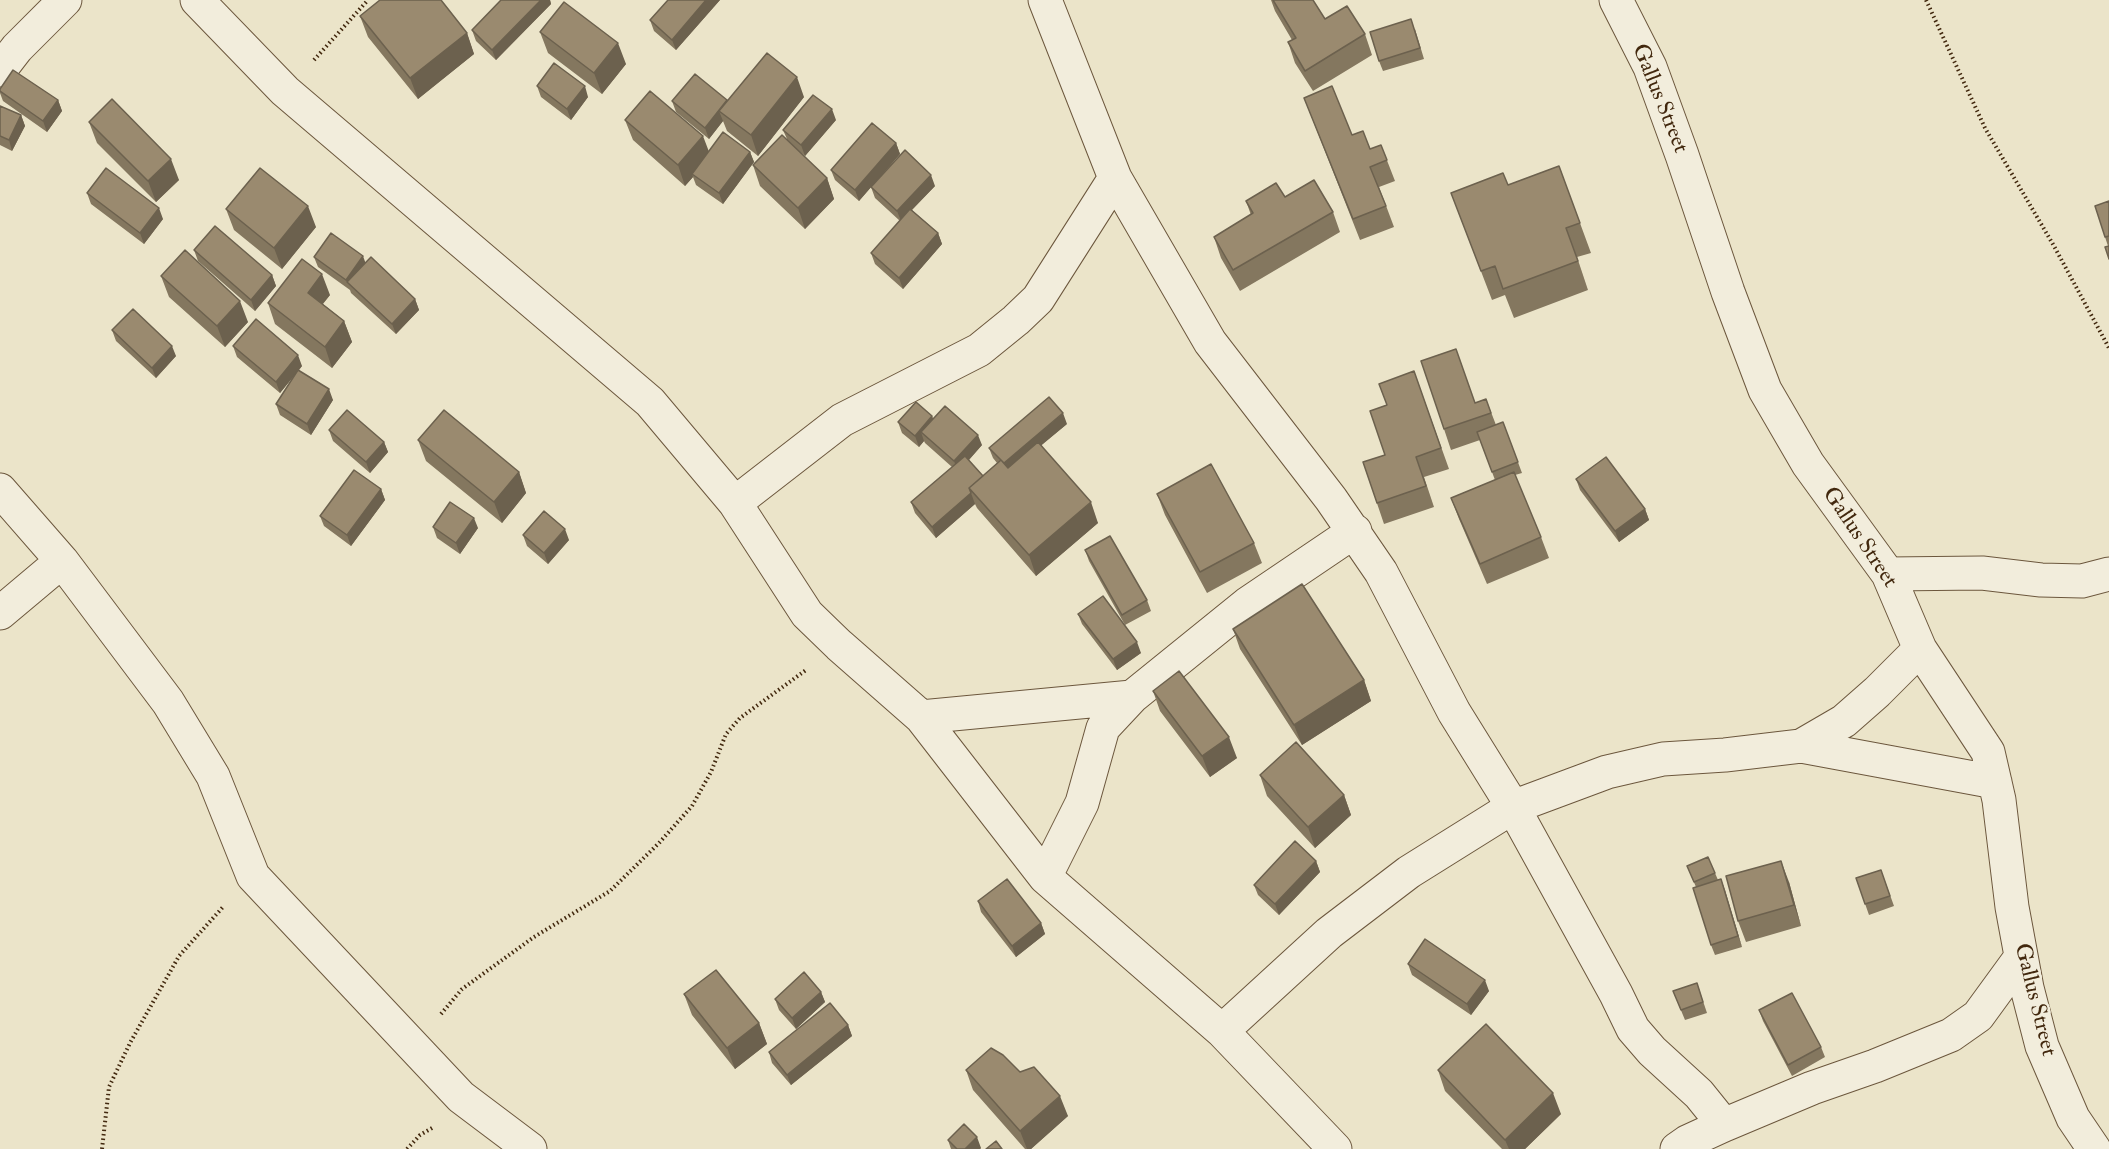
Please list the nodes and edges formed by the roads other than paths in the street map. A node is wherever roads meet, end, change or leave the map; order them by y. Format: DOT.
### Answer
graph roads {
  1 [pos="64,0"];
  2 [pos="197,0"];
  3 [pos="1046,0"];
  4 [pos="1616,0"];
  5 [pos="0,70"];
  6 [pos="1115,178"];
  7 [pos="0,490"];
  8 [pos="735,503"];
  9 [pos="1355,531"];
  10 [pos="62,561"];
  11 [pos="1888,574"];
  12 [pos="2109,574"];
  13 [pos="0,613"];
  14 [pos="1920,649"];
  15 [pos="1132,697"];
  16 [pos="921,717"];
  17 [pos="1801,746"];
  18 [pos="1995,782"];
  19 [pos="1513,807"];
  20 [pos="1045,877"];
  21 [pos="2021,957"];
  22 [pos="1222,1031"];
  23 [pos="1724,1125"];
  24 [pos="530,1149"];
  25 [pos="1335,1149"];
  26 [pos="1677,1149"];
  27 [pos="2094,1149"];
  1 -- 5 [label="street"];
  2 -- 8 [label="street"];
  3 -- 6 [label="street"];
  4 -- 11 [label="street, Gallus Street"];
  6 -- 8 [label="street"];
  6 -- 9 [label="street"];
  7 -- 10 [label="street"];
  8 -- 16 [label="street"];
  9 -- 15 [label="street"];
  9 -- 19 [label="street"];
  10 -- 13 [label="street"];
  10 -- 24 [label="street"];
  11 -- 12 [label="street"];
  11 -- 14 [label="street, Gallus Street"];
  14 -- 17 [label="street"];
  14 -- 18 [label="street, Gallus Street"];
  15 -- 16 [label="street"];
  15 -- 20 [label="street"];
  16 -- 20 [label="street"];
  17 -- 18 [label="street"];
  17 -- 19 [label="street"];
  18 -- 21 [label="street, Gallus Street"];
  19 -- 22 [label="street"];
  19 -- 23 [label="street"];
  20 -- 22 [label="street"];
  21 -- 23 [label="street"];
  21 -- 27 [label="street, Gallus Street"];
  22 -- 25 [label="street"];
  23 -- 26 [label="street"];
}
